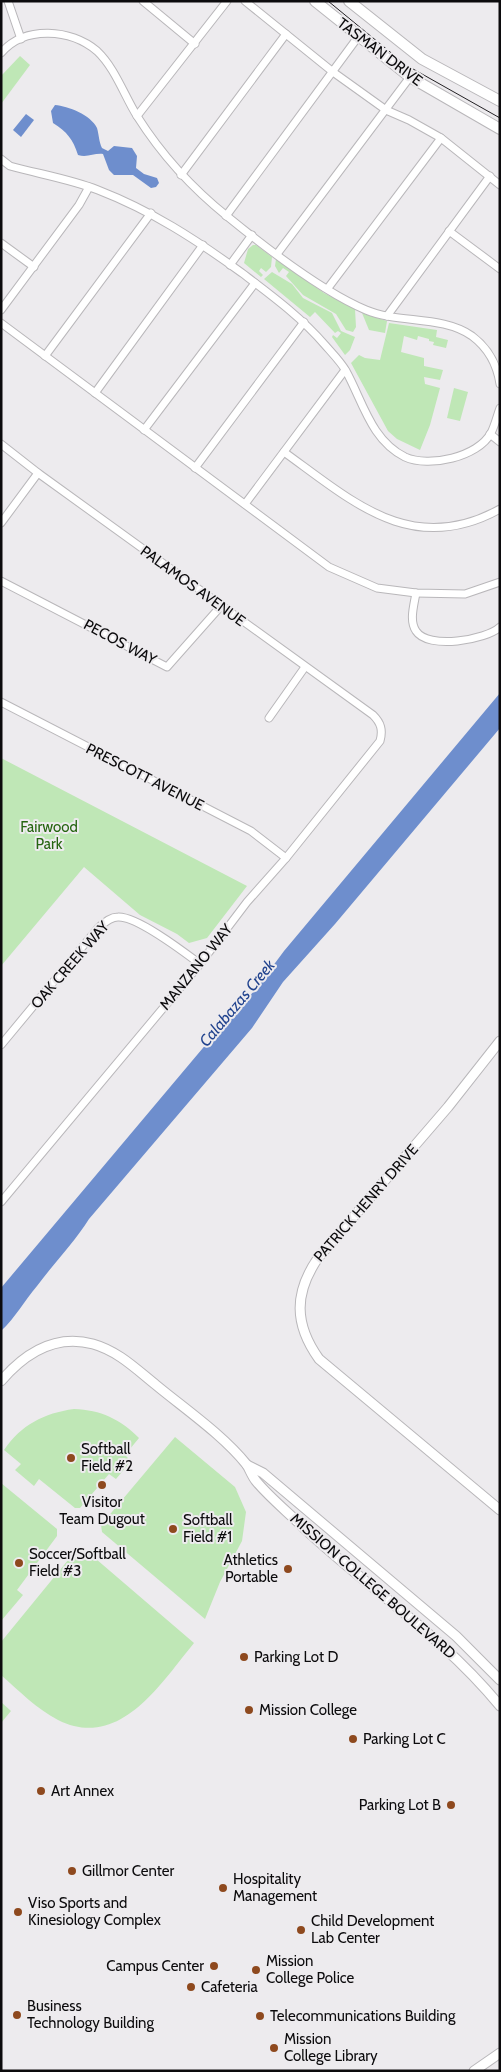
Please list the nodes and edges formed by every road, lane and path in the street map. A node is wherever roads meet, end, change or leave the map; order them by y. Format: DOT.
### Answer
graph roads {
  1 [pos="8,1"];
  2 [pos="143,1"];
  3 [pos="228,1"];
  4 [pos="245,1"];
  5 [pos="314,1"];
  6 [pos="349,1"];
  7 [pos="286,34"];
  8 [pos="358,36"];
  9 [pos="21,39"];
  10 [pos="195,44"];
  11 [pos="1,53"];
  12 [pos="333,72"];
  13 [pos="410,77"];
  14 [pos="500,100"];
  15 [pos="386,110"];
  16 [pos="137,116"];
  17 [pos="500,129"];
  18 [pos="441,138"];
  19 [pos="1,159"];
  20 [pos="181,175"];
  21 [pos="490,176"];
  22 [pos="500,185"];
  23 [pos="89,187"];
  24 [pos="151,212"];
  25 [pos="226,216"];
  26 [pos="449,231"];
  27 [pos="252,235"];
  28 [pos="1,244"];
  29 [pos="204,245"];
  30 [pos="277,254"];
  31 [pos="230,264"];
  32 [pos="34,267"];
  33 [pos="500,269"];
  34 [pos="256,283"];
  35 [pos="328,288"];
  36 [pos="1,310"];
  37 [pos="386,316"];
  38 [pos="304,322"];
  39 [pos="1,324"];
  40 [pos="45,356"];
  41 [pos="345,370"];
  42 [pos="500,384"];
  43 [pos="95,393"];
  44 [pos="500,408"];
  45 [pos="144,430"];
  46 [pos="490,434"];
  47 [pos="500,442"];
  48 [pos="1,444"];
  49 [pos="284,452"];
  50 [pos="194,468"];
  51 [pos="38,473"];
  52 [pos="245,504"];
  53 [pos="500,509"];
  54 [pos="1,523"];
  55 [pos="1,580"];
  56 [pos="499,585"];
  57 [pos="416,593"];
  58 [pos="220,606"];
  59 [pos="500,627"];
  60 [pos="305,667"];
  61 [pos="1,702"];
  62 [pos="269,718"];
  63 [pos="382,728"];
  64 [pos="286,858"];
  65 [pos="200,964"];
  66 [pos="500,1041"];
  67 [pos="1,1045"];
  68 [pos="1,1202"];
  69 [pos="1,1380"];
  70 [pos="247,1465"];
  71 [pos="500,1510"];
  72 [pos="500,1680"];
  73 [pos="500,1706"];
  74 [pos="500,2053"];
  75 [pos="474,2071"];
  1 -- 9 [label="street"];
  2 -- 10 [label="street"];
  3 -- 10 [label="street"];
  4 -- 7 [label="street"];
  5 -- 8 [label="main road, TASMAN DRIVE"];
  6 -- 14 [label="main road, TASMAN DRIVE"];
  7 -- 12 [label="street"];
  7 -- 20 [label="street"];
  8 -- 12 [label="street"];
  8 -- 13 [label="main road, TASMAN DRIVE"];
  9 -- 11 [label="street"];
  9 -- 16 [label="street"];
  10 -- 16 [label="street"];
  12 -- 15 [label="street"];
  12 -- 25 [label="street"];
  13 -- 15 [label="street"];
  13 -- 17 [label="main road, TASMAN DRIVE"];
  15 -- 18 [label="street"];
  15 -- 30 [label="street"];
  16 -- 20 [label="street"];
  18 -- 21 [label="street"];
  18 -- 35 [label="street"];
  19 -- 23 [label="street"];
  20 -- 25 [label="street"];
  21 -- 22 [label="street"];
  21 -- 26 [label="street"];
  23 -- 24 [label="street"];
  23 -- 32 [label="street"];
  24 -- 29 [label="street"];
  24 -- 40 [label="street"];
  25 -- 27 [label="street"];
  26 -- 33 [label="street"];
  26 -- 37 [label="street"];
  27 -- 30 [label="street"];
  27 -- 31 [label="street"];
  28 -- 32 [label="street"];
  29 -- 31 [label="street"];
  29 -- 43 [label="street"];
  30 -- 35 [label="street"];
  31 -- 34 [label="street"];
  32 -- 36 [label="street"];
  34 -- 38 [label="street"];
  34 -- 45 [label="street"];
  35 -- 37 [label="street"];
  37 -- 42 [label="street"];
  38 -- 41 [label="street"];
  38 -- 50 [label="street"];
  39 -- 40 [label="street"];
  40 -- 43 [label="street"];
  41 -- 46 [label="street"];
  41 -- 49 [label="street"];
  43 -- 45 [label="street"];
  44 -- 46 [label="street"];
  45 -- 50 [label="street"];
  46 -- 47 [label="street"];
  48 -- 51 [label="street, PALAMOS AVENUE"];
  49 -- 52 [label="street"];
  49 -- 53 [label="street"];
  50 -- 52 [label="street"];
  51 -- 54 [label="street"];
  51 -- 58 [label="street, PALAMOS AVENUE"];
  52 -- 57 [label="street"];
  55 -- 58 [label="street, PECOS WAY"];
  56 -- 57 [label="street"];
  57 -- 59 [label="street"];
  58 -- 60 [label="street, PALAMOS AVENUE"];
  60 -- 62 [label="street"];
  60 -- 63 [label="street, PALAMOS AVENUE"];
  61 -- 64 [label="street, PRESCOTT AVENUE"];
  63 -- 64 [label="street, MANZANO WAY"];
  64 -- 65 [label="street, MANZANO WAY"];
  65 -- 67 [label="street, OAK CREEK WAY"];
  65 -- 68 [label="street, MANZANO WAY"];
  66 -- 71 [label="street, PATRICK HENRY DRIVE"];
  69 -- 70 [label="street, MISSION COLLEGE BOULEVARD"];
  70 -- 72 [label="street, MISSION COLLEGE BOULEVARD"];
  70 -- 73 [label="street, MISSION COLLEGE BOULEVARD"];
  74 -- 75 [label="street"];
}
